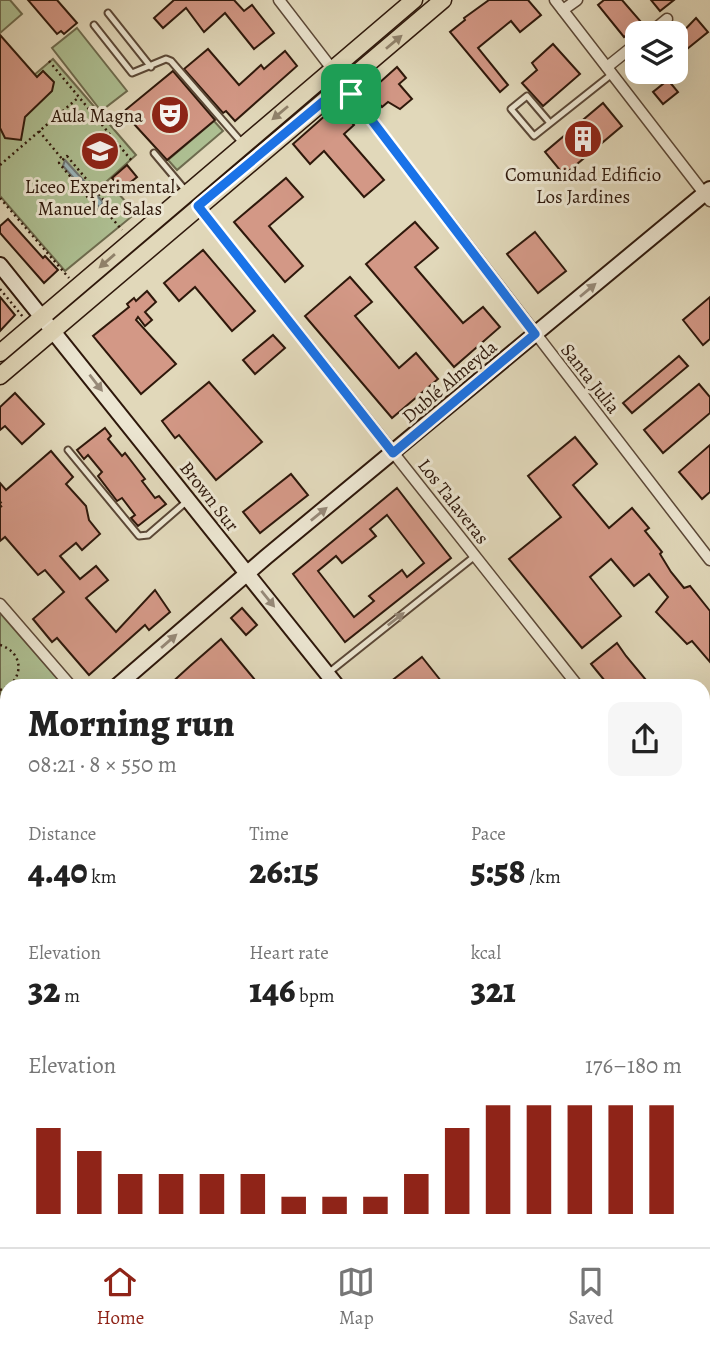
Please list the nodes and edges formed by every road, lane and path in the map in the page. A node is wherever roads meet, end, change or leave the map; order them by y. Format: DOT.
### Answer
graph roads {
  1 [pos="279,0"];
  2 [pos="414,0"];
  3 [pos="443,0"];
  4 [pos="555,0"];
  5 [pos="577,0"];
  6 [pos="563,10"];
  7 [pos="108,13"];
  8 [pos="667,19"];
  9 [pos="665,21"];
  10 [pos="94,25"];
  11 [pos="625,55"];
  12 [pos="49,61"];
  13 [pos="151,67"];
  14 [pos="332,69"];
  15 [pos="609,71"];
  16 [pos="344,84"];
  17 [pos="79,97"];
  18 [pos="550,123"];
  19 [pos="39,131"];
  20 [pos="243,144"];
  21 [pos="154,153"];
  22 [pos="63,160"];
  23 [pos="132,161"];
  24 [pos="0,165"];
  25 [pos="187,192"];
  26 [pos="708,194"];
  27 [pos="0,198"];
  28 [pos="198,206"];
  29 [pos="104,209"];
  30 [pos="121,229"];
  31 [pos="0,265"];
  32 [pos="67,276"];
  33 [pos="0,289"];
  34 [pos="25,320"];
  35 [pos="48,323"];
  36 [pos="535,334"];
  37 [pos="0,353"];
  38 [pos="0,376"];
  39 [pos="68,450"];
  40 [pos="393,453"];
  41 [pos="189,500"];
  42 [pos="0,502"];
  43 [pos="0,507"];
  44 [pos="475,556"];
  45 [pos="710,560"];
  46 [pos="247,573"];
  47 [pos="0,604"];
  48 [pos="0,645"];
  49 [pos="327,674"];
  50 [pos="14,679"];
  51 [pos="65,679"];
  52 [pos="125,679"];
  53 [pos="331,679"];
  54 [pos="572,679"];
  1 -- 14 [label="street, Santa Julia"];
  2 -- 14 [label="main road"];
  16 -- 3 [label="main road, one-way"];
  4 -- 6 [label="street"];
  5 -- 6 [label="street"];
  6 -- 15 [label="street"];
  7 -- 13 [label="lane"];
  8 -- 9 [label="street"];
  10 -- 13 [label="lane"];
  11 -- 15 [label="street"];
  12 -- 17 [label="path"];
  13 -- 20 [label="lane"];
  14 -- 16 [label="street, Santa Julia"];
  14 -- 20 [label="main road, one-way"];
  15 -- 18 [label="lane"];
  15 -- 26 [label="street"];
  16 -- 28 [label="main road"];
  16 -- 36 [label="street, Santa Julia"];
  17 -- 19 [label="path"];
  17 -- 23 [label="path"];
  18 -- 18 [label="lane"];
  19 -- 22 [label="path"];
  19 -- 24 [label="path"];
  20 -- 25 [label="main road"];
  21 -- 25 [label="lane"];
  22 -- 29 [label="path"];
  22 -- 29 [label="path"];
  25 -- 35 [label="main road, one-way"];
  36 -- 26 [label="main road, Dublé Almeyda, one-way"];
  27 -- 32 [label="path"];
  28 -- 35 [label="main road"];
  28 -- 40 [label="street, Los Talaveras"];
  29 -- 30 [label="path"];
  31 -- 35 [label="main road, Brown Sur"];
  33 -- 34 [label="path"];
  35 -- 37 [label="main road"];
  35 -- 38 [label="main road"];
  35 -- 41 [label="main road, Brown Sur, one-way"];
  36 -- 40 [label="main road, Dublé Almeyda"];
  36 -- 45 [label="street, Santa Julia"];
  39 -- 41 [label="lane"];
  40 -- 44 [label="street, Los Talaveras"];
  46 -- 40 [label="main road, Dublé Almeyda, one-way"];
  41 -- 46 [label="main road, Brown Sur"];
  42 -- 43 [label="path"];
  49 -- 44 [label="lane, one-way"];
  44 -- 54 [label="street, Los Talaveras"];
  46 -- 49 [label="main road, Brown Sur, one-way"];
  52 -- 46 [label="main road, Dublé Almeyda, one-way"];
  47 -- 51 [label="street"];
  48 -- 50 [label="path"];
  49 -- 53 [label="main road, Brown Sur"];
}
